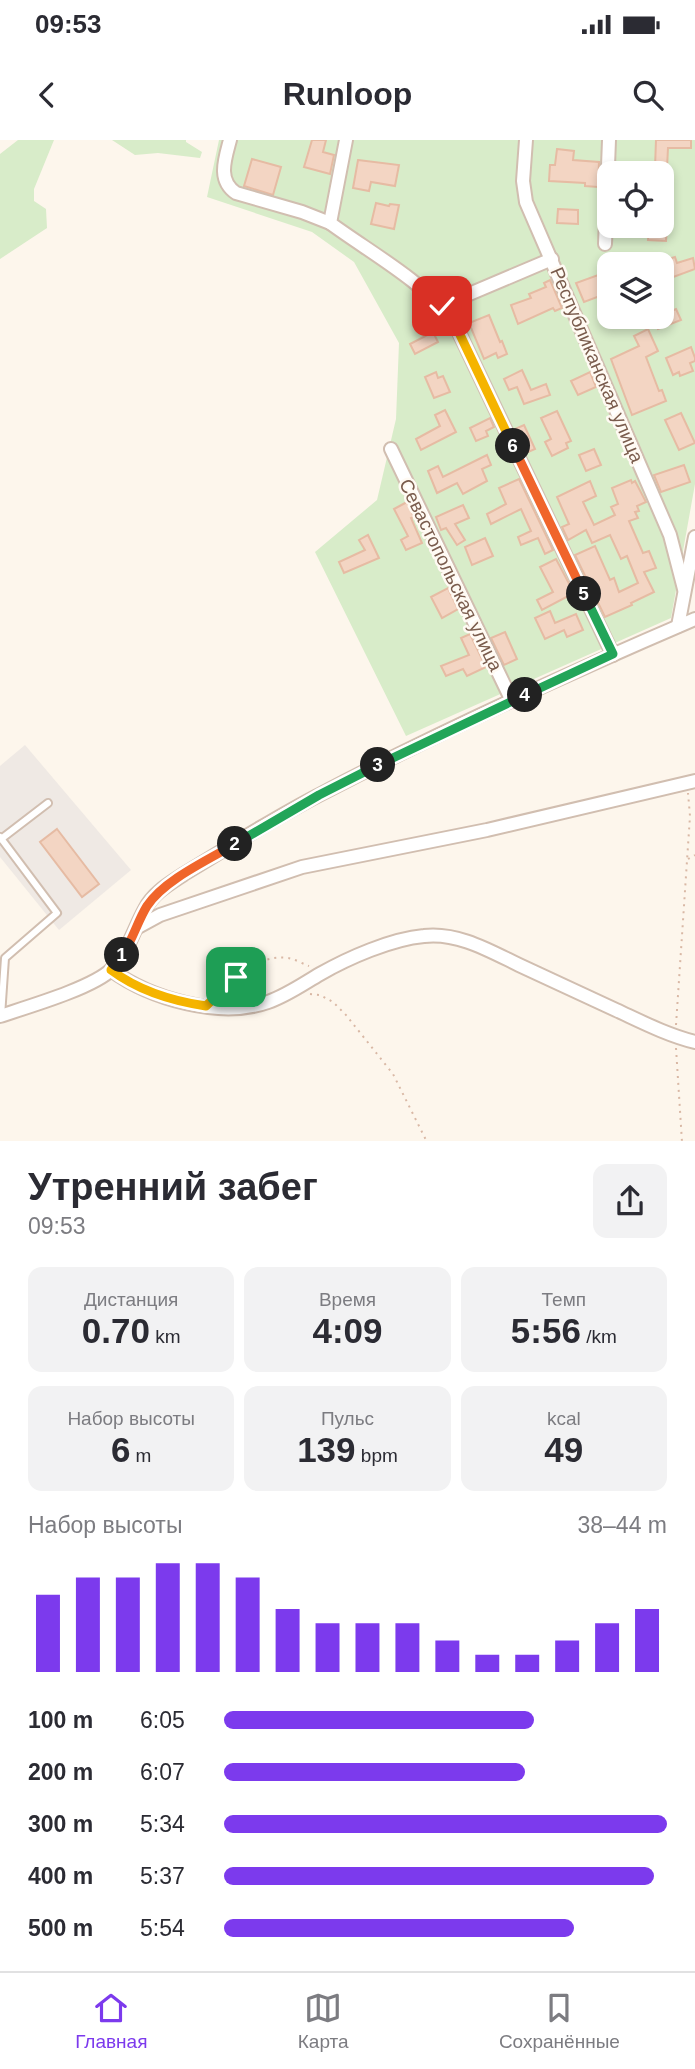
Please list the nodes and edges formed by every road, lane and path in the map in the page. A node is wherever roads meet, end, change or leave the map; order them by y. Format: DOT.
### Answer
graph roads {
  1 [pos="230,140"];
  2 [pos="346,140"];
  3 [pos="526,140"];
  4 [pos="609,140"];
  5 [pos="330,223"];
  6 [pos="605,244"];
  7 [pos="552,259"];
  8 [pos="442,306"];
  9 [pos="391,449"];
  10 [pos="695,537"];
  11 [pos="684,589"];
  12 [pos="695,619"];
  13 [pos="678,626"];
  14 [pos="613,654"];
  15 [pos="512,701"];
  16 [pos="691,782"];
  17 [pos="47,803"];
  18 [pos="1,838"];
  19 [pos="695,855"];
  20 [pos="687,860"];
  21 [pos="138,926"];
  22 [pos="111,970"];
  23 [pos="323,972"];
  24 [pos="309,994"];
  25 [pos="206,1006"];
  26 [pos="0,1016"];
  27 [pos="675,1036"];
  28 [pos="695,1042"];
  29 [pos="426,1141"];
  30 [pos="682,1141"];
  1 -- 5 [label="street"];
  2 -- 5 [label="street"];
  3 -- 7 [label="street, Республиканская улица"];
  4 -- 6 [label="street"];
  5 -- 8 [label="street"];
  7 -- 8 [label="street"];
  7 -- 11 [label="street, Республиканская улица"];
  8 -- 14 [label="street"];
  9 -- 15 [label="street, Севастопольская улица"];
  10 -- 11 [label="street"];
  11 -- 13 [label="street"];
  12 -- 13 [label="street"];
  13 -- 14 [label="street"];
  14 -- 15 [label="street"];
  15 -- 21 [label="street"];
  16 -- 20 [label="path"];
  16 -- 21 [label="street"];
  17 -- 18 [label="lane"];
  18 -- 26 [label="lane"];
  19 -- 20 [label="path"];
  20 -- 27 [label="path"];
  21 -- 22 [label="street"];
  22 -- 25 [label="street"];
  22 -- 26 [label="street"];
  23 -- 25 [label="street"];
  23 -- 25 [label="path"];
  23 -- 27 [label="street"];
  24 -- 29 [label="path"];
  27 -- 28 [label="street"];
  27 -- 30 [label="path"];
}
